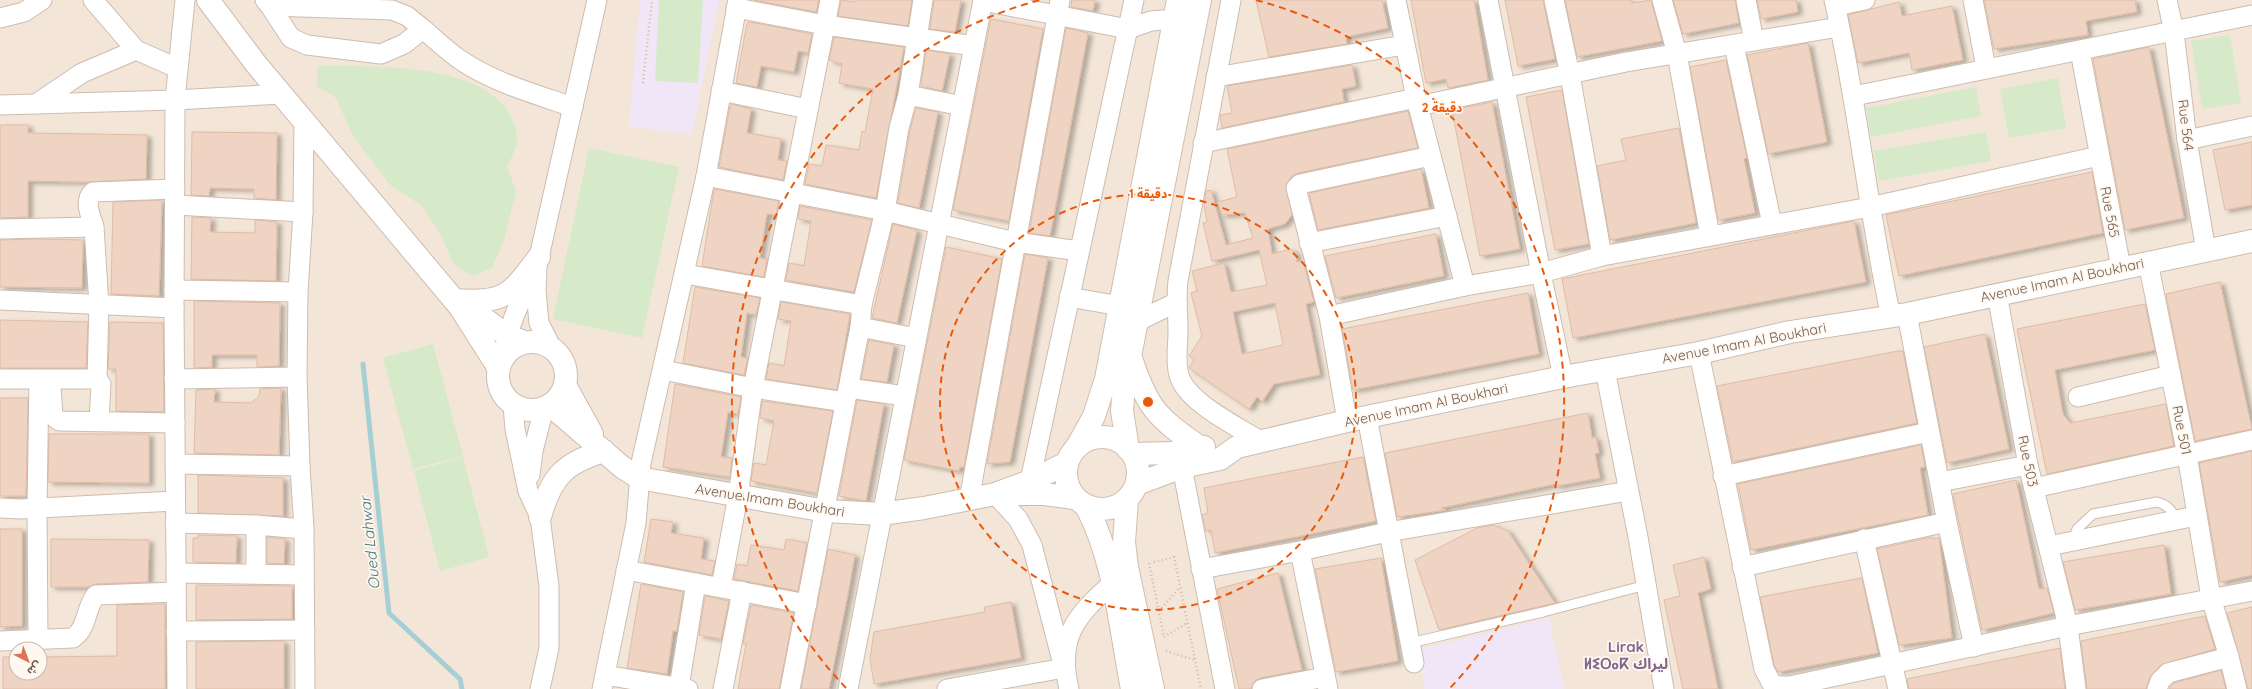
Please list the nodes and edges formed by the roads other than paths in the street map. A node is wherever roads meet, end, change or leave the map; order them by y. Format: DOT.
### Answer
graph roads {
  1 [pos="42,0"];
  2 [pos="93,0"];
  3 [pos="185,0"];
  4 [pos="208,0"];
  5 [pos="597,0"];
  6 [pos="830,0"];
  7 [pos="922,0"];
  8 [pos="1134,0"];
  9 [pos="1200,0"];
  10 [pos="1231,0"];
  11 [pos="1396,0"];
  12 [pos="1488,0"];
  13 [pos="1554,0"];
  14 [pos="1662,0"];
  15 [pos="1746,0"];
  16 [pos="1865,0"];
  17 [pos="1973,0"];
  18 [pos="2167,0"];
  19 [pos="983,1"];
  20 [pos="267,3"];
  21 [pos="314,3"];
  22 [pos="1835,3"];
  23 [pos="737,4"];
  24 [pos="15,7"];
  25 [pos="1059,8"];
  26 [pos="1176,10"];
  27 [pos="2252,15"];
  28 [pos="0,18"];
  29 [pos="825,24"];
  30 [pos="1839,27"];
  31 [pos="423,29"];
  32 [pos="1128,29"];
  33 [pos="2174,32"];
  34 [pos="916,38"];
  35 [pos="1754,41"];
  36 [pos="1404,45"];
  37 [pos="1734,45"];
  38 [pos="974,46"];
  39 [pos="136,50"];
  40 [pos="2080,50"];
  41 [pos="1677,54"];
  42 [pos="177,68"];
  43 [pos="1986,68"];
  44 [pos="1570,75"];
  45 [pos="1216,77"];
  46 [pos="1505,89"];
  47 [pos="721,91"];
  48 [pos="282,94"];
  49 [pos="908,95"];
  50 [pos="1854,96"];
  51 [pos="175,100"];
  52 [pos="1417,102"];
  53 [pos="0,104"];
  54 [pos="36,104"];
  55 [pos="962,106"];
  56 [pos="573,107"];
  57 [pos="808,109"];
  58 [pos="304,121"];
  59 [pos="2252,126"];
  60 [pos="2187,140"];
  61 [pos="1203,143"];
  62 [pos="1431,156"];
  63 [pos="2100,156"];
  64 [pos="706,176"];
  65 [pos="791,193"];
  66 [pos="175,197"];
  67 [pos="1870,207"];
  68 [pos="885,211"];
  69 [pos="303,212"];
  70 [pos="1446,216"];
  71 [pos="1772,224"];
  72 [pos="939,225"];
  73 [pos="94,227"];
  74 [pos="0,229"];
  75 [pos="1710,236"];
  76 [pos="2252,241"];
  77 [pos="1015,242"];
  78 [pos="1309,243"];
  79 [pos="1079,250"];
  80 [pos="2206,251"];
  81 [pos="1602,256"];
  82 [pos="538,262"];
  83 [pos="2148,262"];
  84 [pos="2122,268"];
  85 [pos="1541,273"];
  86 [pos="684,274"];
  87 [pos="1464,286"];
  88 [pos="773,290"];
  89 [pos="298,292"];
  90 [pos="1997,294"];
  91 [pos="1069,297"];
  92 [pos="174,299"];
  93 [pos="0,300"];
  94 [pos="457,303"];
  95 [pos="1176,303"];
  96 [pos="99,305"];
  97 [pos="862,305"];
  98 [pos="1120,306"];
  99 [pos="1899,315"];
  100 [pos="1329,316"];
  101 [pos="1136,322"];
  102 [pos="860,327"];
  103 [pos="515,338"];
  104 [pos="916,338"];
  105 [pos="551,346"];
  106 [pos="1699,353"];
  107 [pos="1130,354"];
  108 [pos="500,362"];
  109 [pos="664,370"];
  110 [pos="1605,370"];
  111 [pos="2171,375"];
  112 [pos="297,376"];
  113 [pos="1563,377"];
  114 [pos="0,379"];
  115 [pos="45,379"];
  116 [pos="97,379"];
  117 [pos="174,379"];
  118 [pos="565,385"];
  119 [pos="753,388"];
  120 [pos="846,395"];
  121 [pos="905,396"];
  122 [pos="2078,397"];
  123 [pos="513,405"];
  124 [pos="547,406"];
  125 [pos="1357,419"];
  126 [pos="99,421"];
  127 [pos="175,423"];
  128 [pos="1929,432"];
  129 [pos="2252,440"];
  130 [pos="1260,441"];
  131 [pos="1237,447"];
  132 [pos="1201,448"];
  133 [pos="602,449"];
  134 [pos="1131,451"];
  135 [pos="1072,455"];
  136 [pos="2187,455"];
  137 [pos="175,464"];
  138 [pos="2028,465"];
  139 [pos="300,466"];
  140 [pos="1182,467"];
  141 [pos="1723,476"];
  142 [pos="639,478"];
  143 [pos="1030,481"];
  144 [pos="1940,482"];
  145 [pos="2034,488"];
  146 [pos="528,491"];
  147 [pos="1628,491"];
  148 [pos="1132,492"];
  149 [pos="995,494"];
  150 [pos="738,496"];
  151 [pos="968,500"];
  152 [pos="175,501"];
  153 [pos="1081,502"];
  154 [pos="0,508"];
  155 [pos="37,508"];
  156 [pos="826,511"];
  157 [pos="881,514"];
  158 [pos="2196,516"];
  159 [pos="540,518"];
  160 [pos="1947,522"];
  161 [pos="175,523"];
  162 [pos="256,525"];
  163 [pos="304,529"];
  164 [pos="1388,532"];
  165 [pos="1864,539"];
  166 [pos="2049,546"];
  167 [pos="1300,551"];
  168 [pos="1742,567"];
  169 [pos="1201,568"];
  170 [pos="626,570"];
  171 [pos="176,573"];
  172 [pos="256,573"];
  173 [pos="304,575"];
  174 [pos="696,583"];
  175 [pos="1112,584"];
  176 [pos="1646,585"];
  177 [pos="721,587"];
  178 [pos="742,591"];
  179 [pos="2252,591"];
  180 [pos="176,592"];
  181 [pos="2211,598"];
  182 [pos="807,604"];
  183 [pos="2068,626"];
  184 [pos="305,630"];
  185 [pos="176,631"];
  186 [pos="38,639"];
  187 [pos="0,641"];
  188 [pos="1410,643"];
  189 [pos="1974,647"];
  190 [pos="2229,657"];
  191 [pos="1414,663"];
  192 [pos="1892,663"];
  193 [pos="1064,668"];
  194 [pos="604,682"];
  195 [pos="1327,683"];
  196 [pos="990,685"];
  197 [pos="683,688"];
  198 [pos="177,689"];
  199 [pos="305,689"];
  200 [pos="540,689"];
  201 [pos="723,689"];
  202 [pos="790,689"];
  203 [pos="848,689"];
  204 [pos="947,689"];
  205 [pos="1070,689"];
  206 [pos="1132,689"];
  207 [pos="1153,689"];
  208 [pos="1225,689"];
  209 [pos="1262,689"];
  210 [pos="1664,689"];
  211 [pos="1898,689"];
  212 [pos="2076,689"];
  213 [pos="2157,689"];
  214 [pos="2237,689"];
  1 -- 24 [label="street"];
  2 -- 39 [label="street"];
  3 -- 42 [label="street"];
  4 -- 48 [label="street"];
  5 -- 56 [label="street"];
  6 -- 29 [label="street"];
  7 -- 34 [label="street"];
  8 -- 32 [label="street"];
  9 -- 101 [label="street"];
  10 -- 45 [label="street"];
  11 -- 36 [label="street"];
  12 -- 46 [label="street"];
  13 -- 44 [label="street"];
  14 -- 41 [label="street"];
  15 -- 35 [label="street"];
  16 -- 22 [label="street"];
  17 -- 43 [label="street"];
  18 -- 33 [label="street, Rue 564"];
  19 -- 25 [label="street"];
  19 -- 38 [label="street"];
  20 -- 21 [label="street"];
  20 -- 31 [label="street"];
  21 -- 31 [label="street"];
  22 -- 30 [label="street"];
  23 -- 29 [label="street"];
  23 -- 47 [label="street"];
  24 -- 28 [label="street"];
  25 -- 32 [label="street"];
  25 -- 77 [label="street"];
  26 -- 32 [label="street"];
  26 -- 98 [label="street"];
  27 -- 33 [label="street"];
  29 -- 34 [label="street"];
  29 -- 57 [label="street"];
  30 -- 35 [label="street"];
  30 -- 50 [label="street"];
  31 -- 56 [label="street"];
  32 -- 79 [label="street"];
  33 -- 40 [label="street"];
  33 -- 60 [label="street, Rue 564"];
  34 -- 38 [label="street"];
  34 -- 49 [label="street"];
  35 -- 37 [label="street"];
  36 -- 45 [label="street"];
  36 -- 52 [label="street"];
  37 -- 41 [label="street"];
  37 -- 71 [label="street"];
  38 -- 55 [label="street"];
  39 -- 42 [label="street"];
  39 -- 54 [label="street"];
  40 -- 43 [label="street"];
  40 -- 63 [label="street, Rue 565"];
  41 -- 44 [label="street"];
  41 -- 75 [label="street"];
  42 -- 51 [label="street"];
  43 -- 50 [label="street"];
  44 -- 46 [label="street"];
  44 -- 81 [label="street"];
  45 -- 61 [label="street"];
  46 -- 52 [label="street"];
  46 -- 85 [label="street"];
  47 -- 57 [label="street"];
  47 -- 64 [label="street"];
  48 -- 51 [label="street"];
  48 -- 58 [label="street"];
  49 -- 55 [label="street"];
  49 -- 68 [label="street"];
  50 -- 67 [label="street"];
  51 -- 54 [label="street"];
  51 -- 66 [label="street"];
  52 -- 61 [label="street"];
  52 -- 62 [label="street"];
  53 -- 54 [label="street"];
  55 -- 72 [label="street"];
  56 -- 82 [label="street"];
  57 -- 65 [label="street"];
  58 -- 69 [label="street"];
  58 -- 94 [label="street"];
  59 -- 60 [label="street"];
  60 -- 80 [label="street, Rue 564"];
  61 -- 95 [label="street"];
  62 -- 70 [label="street"];
  62 -- 78 [label="street"];
  63 -- 67 [label="street"];
  63 -- 84 [label="street, Rue 565"];
  64 -- 65 [label="street"];
  64 -- 86 [label="street"];
  65 -- 68 [label="street"];
  65 -- 88 [label="street"];
  66 -- 69 [label="street"];
  66 -- 73 [label="street"];
  66 -- 92 [label="street"];
  67 -- 71 [label="street"];
  67 -- 99 [label="street"];
  68 -- 72 [label="street"];
  68 -- 97 [label="street"];
  69 -- 89 [label="street"];
  70 -- 78 [label="street"];
  70 -- 87 [label="street"];
  71 -- 75 [label="street"];
  72 -- 77 [label="street"];
  72 -- 104 [label="street"];
  73 -- 74 [label="street"];
  73 -- 96 [label="street"];
  75 -- 81 [label="street"];
  76 -- 80 [label="street, Avenue Imam Al Boukhari"];
  77 -- 79 [label="street"];
  77 -- 151 [label="street"];
  78 -- 100 [label="street"];
  79 -- 91 [label="street"];
  80 -- 83 [label="street, Avenue Imam Al Boukhari"];
  81 -- 85 [label="street"];
  82 -- 94 [label="street"];
  82 -- 103 [label="street"];
  82 -- 105 [label="street"];
  83 -- 84 [label="street, Avenue Imam Al Boukhari"];
  83 -- 111 [label="street, Rue 501"];
  84 -- 90 [label="street, Avenue Imam Al Boukhari"];
  85 -- 87 [label="street"];
  85 -- 113 [label="street"];
  86 -- 88 [label="street"];
  86 -- 109 [label="street"];
  87 -- 100 [label="street"];
  88 -- 97 [label="street"];
  88 -- 119 [label="street"];
  89 -- 92 [label="street"];
  89 -- 112 [label="street"];
  90 -- 99 [label="street, Avenue Imam Al Boukhari"];
  90 -- 138 [label="street, Rue 503"];
  91 -- 98 [label="street"];
  91 -- 143 [label="street"];
  92 -- 96 [label="street"];
  92 -- 117 [label="street"];
  93 -- 96 [label="street"];
  94 -- 103 [label="street"];
  94 -- 108 [label="street"];
  95 -- 101 [label="street"];
  95 -- 130 [label="street"];
  96 -- 116 [label="street"];
  97 -- 102 [label="street"];
  98 -- 135 [label="street"];
  99 -- 106 [label="street, Avenue Imam Al Boukhari"];
  99 -- 128 [label="street"];
  100 -- 125 [label="street"];
  101 -- 107 [label="street"];
  102 -- 104 [label="street"];
  102 -- 120 [label="street"];
  103 -- 105 [label="street"];
  103 -- 108 [label="street"];
  104 -- 121 [label="street"];
  105 -- 118 [label="street"];
  106 -- 110 [label="street, Avenue Imam Al Boukhari"];
  106 -- 141 [label="street"];
  107 -- 132 [label="street"];
  107 -- 134 [label="street"];
  108 -- 123 [label="street"];
  109 -- 119 [label="street"];
  109 -- 142 [label="street"];
  110 -- 113 [label="street, Avenue Imam Al Boukhari"];
  110 -- 147 [label="street"];
  111 -- 122 [label="street"];
  111 -- 136 [label="street, Rue 501"];
  112 -- 117 [label="street"];
  112 -- 139 [label="street"];
  113 -- 125 [label="street, Avenue Imam Al Boukhari"];
  114 -- 115 [label="street"];
  115 -- 116 [label="street"];
  115 -- 126 [label="street"];
  115 -- 155 [label="street"];
  116 -- 126 [label="street"];
  117 -- 127 [label="street"];
  118 -- 124 [label="street"];
  118 -- 133 [label="street"];
  119 -- 120 [label="street"];
  119 -- 150 [label="street"];
  120 -- 121 [label="street"];
  120 -- 156 [label="street"];
  121 -- 157 [label="street"];
  123 -- 124 [label="street"];
  123 -- 146 [label="street"];
  124 -- 133 [label="street"];
  124 -- 146 [label="street"];
  125 -- 130 [label="street, Avenue Imam Al Boukhari"];
  125 -- 164 [label="street"];
  126 -- 127 [label="street"];
  127 -- 137 [label="street"];
  128 -- 141 [label="street"];
  128 -- 144 [label="street"];
  129 -- 136 [label="street"];
  130 -- 131 [label="street, Avenue Imam Al Boukhari"];
  131 -- 132 [label="street, Avenue Imam Al Boukhari"];
  131 -- 140 [label="street, Avenue Imam Al Boukhari"];
  132 -- 134 [label="street, Avenue Imam Al Boukhari"];
  133 -- 142 [label="street"];
  133 -- 159 [label="street"];
  134 -- 135 [label="street"];
  134 -- 148 [label="street"];
  135 -- 143 [label="street, Avenue Imam Boukhari"];
  135 -- 153 [label="street"];
  136 -- 145 [label="street"];
  136 -- 158 [label="street, Rue 501"];
  137 -- 139 [label="street"];
  137 -- 152 [label="street"];
  138 -- 144 [label="street"];
  138 -- 145 [label="street, Rue 503"];
  139 -- 163 [label="street"];
  140 -- 148 [label="street, Avenue Imam Al Boukhari"];
  140 -- 169 [label="street"];
  141 -- 168 [label="street"];
  142 -- 150 [label="street, Avenue Imam Boukhari"];
  142 -- 170 [label="street"];
  143 -- 149 [label="street, Avenue Imam Boukhari"];
  144 -- 160 [label="street"];
  145 -- 166 [label="street, Rue 503"];
  146 -- 159 [label="street"];
  147 -- 164 [label="street"];
  147 -- 176 [label="street"];
  148 -- 153 [label="street"];
  148 -- 207 [label="street"];
  149 -- 151 [label="street, Avenue Imam Boukhari"];
  149 -- 153 [label="street, Avenue Imam Boukhari"];
  149 -- 193 [label="street"];
  150 -- 156 [label="street, Avenue Imam Boukhari"];
  150 -- 177 [label="street"];
  151 -- 157 [label="street, Avenue Imam Boukhari"];
  152 -- 155 [label="street"];
  152 -- 161 [label="street"];
  153 -- 175 [label="street"];
  154 -- 155 [label="street"];
  155 -- 186 [label="street"];
  156 -- 157 [label="street, Avenue Imam Boukhari"];
  156 -- 182 [label="street"];
  157 -- 203 [label="street"];
  158 -- 166 [label="street"];
  158 -- 181 [label="street, Rue 501"];
  159 -- 200 [label="street"];
  160 -- 165 [label="street"];
  160 -- 189 [label="street"];
  161 -- 162 [label="street"];
  161 -- 171 [label="street"];
  162 -- 163 [label="street"];
  162 -- 172 [label="street"];
  163 -- 173 [label="street"];
  164 -- 167 [label="street"];
  164 -- 188 [label="street"];
  165 -- 168 [label="street"];
  165 -- 192 [label="street"];
  166 -- 183 [label="street, Rue 503"];
  167 -- 169 [label="street"];
  167 -- 195 [label="street"];
  168 -- 192 [label="street"];
  169 -- 208 [label="street"];
  170 -- 174 [label="street"];
  170 -- 194 [label="street"];
  171 -- 172 [label="street"];
  171 -- 180 [label="street"];
  172 -- 173 [label="street"];
  173 -- 184 [label="street"];
  174 -- 177 [label="street"];
  174 -- 197 [label="street"];
  175 -- 193 [label="street"];
  175 -- 206 [label="street"];
  176 -- 188 [label="lane"];
  176 -- 210 [label="street"];
  177 -- 178 [label="street"];
  178 -- 182 [label="street"];
  178 -- 201 [label="street"];
  179 -- 181 [label="street"];
  180 -- 185 [label="street"];
  180 -- 186 [label="street"];
  181 -- 183 [label="street"];
  181 -- 190 [label="street, Rue 501"];
  182 -- 202 [label="street"];
  183 -- 189 [label="street"];
  183 -- 212 [label="street, Rue 503"];
  184 -- 185 [label="street"];
  184 -- 199 [label="street"];
  185 -- 198 [label="street"];
  186 -- 187 [label="street"];
  188 -- 191 [label="street"];
  189 -- 192 [label="street"];
  190 -- 213 [label="street"];
  190 -- 214 [label="street, Rue 501"];
  192 -- 211 [label="street"];
  193 -- 196 [label="street"];
  193 -- 205 [label="street"];
  194 -- 197 [label="street"];
  195 -- 209 [label="street"];
  196 -- 204 [label="street"];
}
